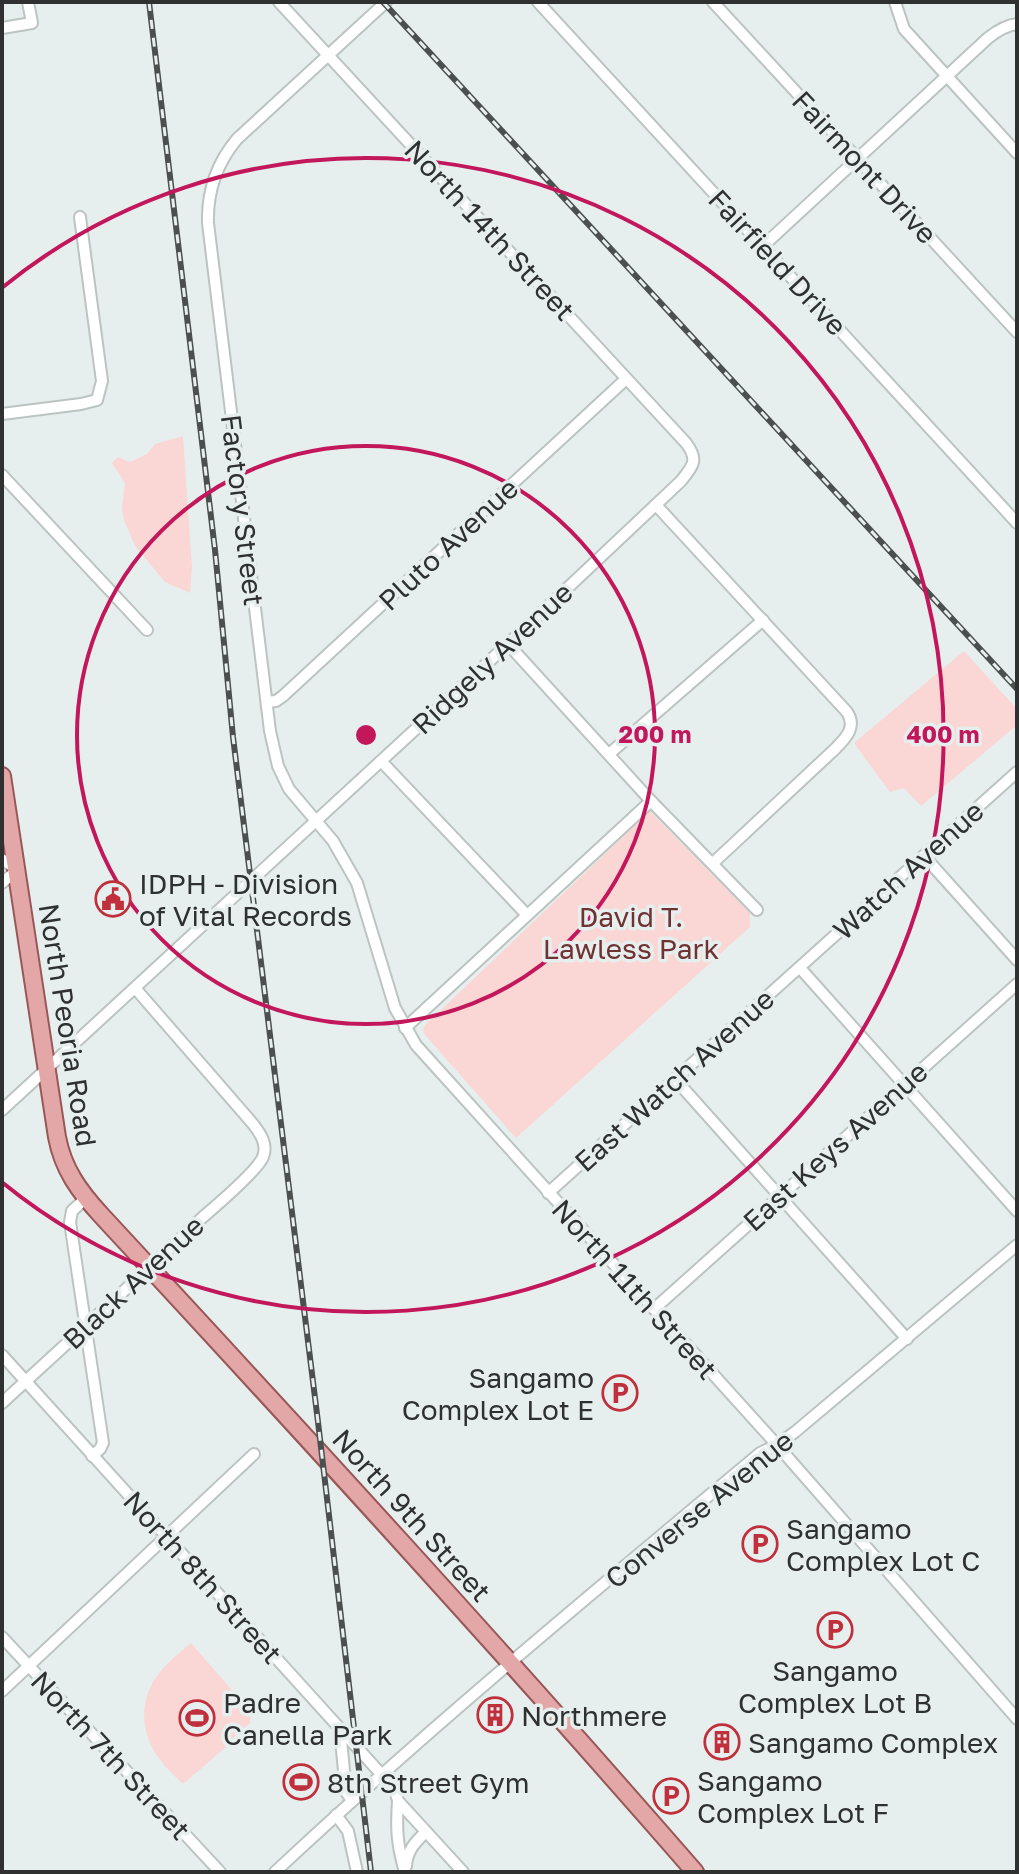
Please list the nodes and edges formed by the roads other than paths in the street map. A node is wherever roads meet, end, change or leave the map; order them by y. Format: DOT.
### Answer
graph roads {
  1 [pos="28,2"];
  2 [pos="279,2"];
  3 [pos="386,2"];
  4 [pos="538,2"];
  5 [pos="713,2"];
  6 [pos="895,2"];
  7 [pos="1017,24"];
  8 [pos="2,28"];
  9 [pos="329,55"];
  10 [pos="947,76"];
  11 [pos="1017,153"];
  12 [pos="857,158"];
  13 [pos="80,217"];
  14 [pos="763,246"];
  15 [pos="1017,332"];
  16 [pos="626,379"];
  17 [pos="2,414"];
  18 [pos="694,462"];
  19 [pos="2,475"];
  20 [pos="656,505"];
  21 [pos="1017,523"];
  22 [pos="763,620"];
  23 [pos="147,630"];
  24 [pos="508,644"];
  25 [pos="267,702"];
  26 [pos="609,754"];
  27 [pos="381,761"];
  28 [pos="1017,772"];
  29 [pos="2,776"];
  30 [pos="651,801"];
  31 [pos="316,821"];
  32 [pos="924,856"];
  33 [pos="2,859"];
  34 [pos="713,863"];
  35 [pos="17,870"];
  36 [pos="2,883"];
  37 [pos="757,910"];
  38 [pos="527,915"];
  39 [pos="1017,960"];
  40 [pos="800,968"];
  41 [pos="1017,984"];
  42 [pos="135,988"];
  43 [pos="405,1028"];
  44 [pos="47,1069"];
  45 [pos="675,1079"];
  46 [pos="904,1084"];
  47 [pos="2,1110"];
  48 [pos="548,1193"];
  49 [pos="780,1195"];
  50 [pos="86,1198"];
  51 [pos="1017,1211"];
  52 [pos="1017,1245"];
  53 [pos="149,1268"];
  54 [pos="654,1309"];
  55 [pos="86,1326"];
  56 [pos="907,1339"];
  57 [pos="2,1355"];
  58 [pos="25,1382"];
  59 [pos="2,1403"];
  60 [pos="777,1445"];
  61 [pos="254,1454"];
  62 [pos="92,1456"];
  63 [pos="167,1537"];
  64 [pos="2,1637"];
  65 [pos="511,1663"];
  66 [pos="28,1667"];
  67 [pos="2,1691"];
  68 [pos="1017,1719"];
  69 [pos="340,1729"];
  70 [pos="381,1774"];
  71 [pos="352,1800"];
  72 [pos="398,1801"];
  73 [pos="336,1815"];
  74 [pos="426,1832"];
  75 [pos="220,1872"];
  76 [pos="275,1872"];
  77 [pos="357,1872"];
  78 [pos="463,1872"];
  79 [pos="695,1872"];
  1 -- 8 [label="street"];
  2 -- 9 [label="street, North 14th Street"];
  3 -- 9 [label="street"];
  4 -- 14 [label="street, Fairfield Drive"];
  5 -- 12 [label="street, Fairmont Drive"];
  6 -- 10 [label="street"];
  7 -- 10 [label="street"];
  9 -- 16 [label="street, North 14th Street"];
  9 -- 25 [label="street, Factory Street"];
  10 -- 11 [label="street"];
  10 -- 12 [label="street"];
  12 -- 14 [label="street"];
  12 -- 15 [label="street, Fairmont Drive"];
  13 -- 17 [label="street"];
  14 -- 21 [label="street, Fairfield Drive"];
  16 -- 18 [label="street, North 14th Street"];
  16 -- 25 [label="street, Pluto Avenue"];
  18 -- 20 [label="street, Ridgely Avenue"];
  19 -- 23 [label="street"];
  20 -- 22 [label="street"];
  20 -- 24 [label="street, Ridgely Avenue"];
  22 -- 26 [label="street"];
  22 -- 34 [label="street"];
  24 -- 26 [label="street"];
  24 -- 27 [label="street, Ridgely Avenue"];
  25 -- 31 [label="street, Factory Street"];
  26 -- 30 [label="street"];
  27 -- 31 [label="street, Ridgely Avenue"];
  27 -- 38 [label="street"];
  28 -- 32 [label="street, Watch Avenue"];
  29 -- 35 [label="main road, North Peoria Road"];
  30 -- 34 [label="street"];
  30 -- 38 [label="street"];
  31 -- 42 [label="street, Ridgely Avenue"];
  31 -- 43 [label="street, North 11th Street"];
  32 -- 39 [label="street"];
  32 -- 40 [label="street, Watch Avenue"];
  33 -- 35 [label="street"];
  34 -- 37 [label="street"];
  35 -- 36 [label="street"];
  35 -- 44 [label="main road, North Peoria Road"];
  38 -- 43 [label="street"];
  40 -- 45 [label="street, East Watch Avenue"];
  40 -- 46 [label="street"];
  41 -- 46 [label="street, East Keys Avenue"];
  42 -- 44 [label="street, Ridgely Avenue"];
  42 -- 53 [label="street, Black Avenue"];
  43 -- 48 [label="street, North 11th Street"];
  44 -- 47 [label="street, Ridgely Avenue"];
  44 -- 50 [label="main road, North Peoria Road"];
  45 -- 48 [label="street, East Watch Avenue"];
  45 -- 49 [label="street"];
  46 -- 49 [label="street, East Keys Avenue"];
  46 -- 51 [label="street"];
  48 -- 54 [label="street, North 11th Street"];
  49 -- 54 [label="street, East Keys Avenue"];
  49 -- 56 [label="street"];
  50 -- 53 [label="main road, North 9th Street"];
  50 -- 55 [label="street"];
  52 -- 56 [label="street, Converse Avenue"];
  53 -- 55 [label="street, Black Avenue"];
  53 -- 65 [label="main road, North 9th Street"];
  54 -- 60 [label="street, North 11th Street"];
  55 -- 58 [label="street, Black Avenue"];
  55 -- 62 [label="street"];
  56 -- 60 [label="street, Converse Avenue"];
  57 -- 58 [label="street, North 8th Street"];
  58 -- 59 [label="street, Black Avenue"];
  58 -- 62 [label="street, North 8th Street"];
  60 -- 65 [label="street, Converse Avenue"];
  60 -- 68 [label="street, North 11th Street"];
  61 -- 63 [label="street"];
  62 -- 63 [label="street, North 8th Street"];
  63 -- 66 [label="street"];
  63 -- 69 [label="street, North 8th Street"];
  64 -- 66 [label="street, North 7th Street"];
  65 -- 70 [label="street, Converse Avenue"];
  65 -- 79 [label="main road, North 9th Street"];
  66 -- 67 [label="street"];
  66 -- 75 [label="street, North 7th Street"];
  69 -- 70 [label="street, North 8th Street"];
  69 -- 71 [label="street"];
  70 -- 71 [label="street, Converse Avenue"];
  70 -- 72 [label="street, North 8th Street"];
  71 -- 73 [label="street, Converse Avenue"];
  72 -- 74 [label="street, North 8th Street"];
  72 -- 74 [label="street"];
  73 -- 76 [label="street, Converse Avenue"];
  73 -- 77 [label="street"];
  74 -- 78 [label="street, North 8th Street"];
}
